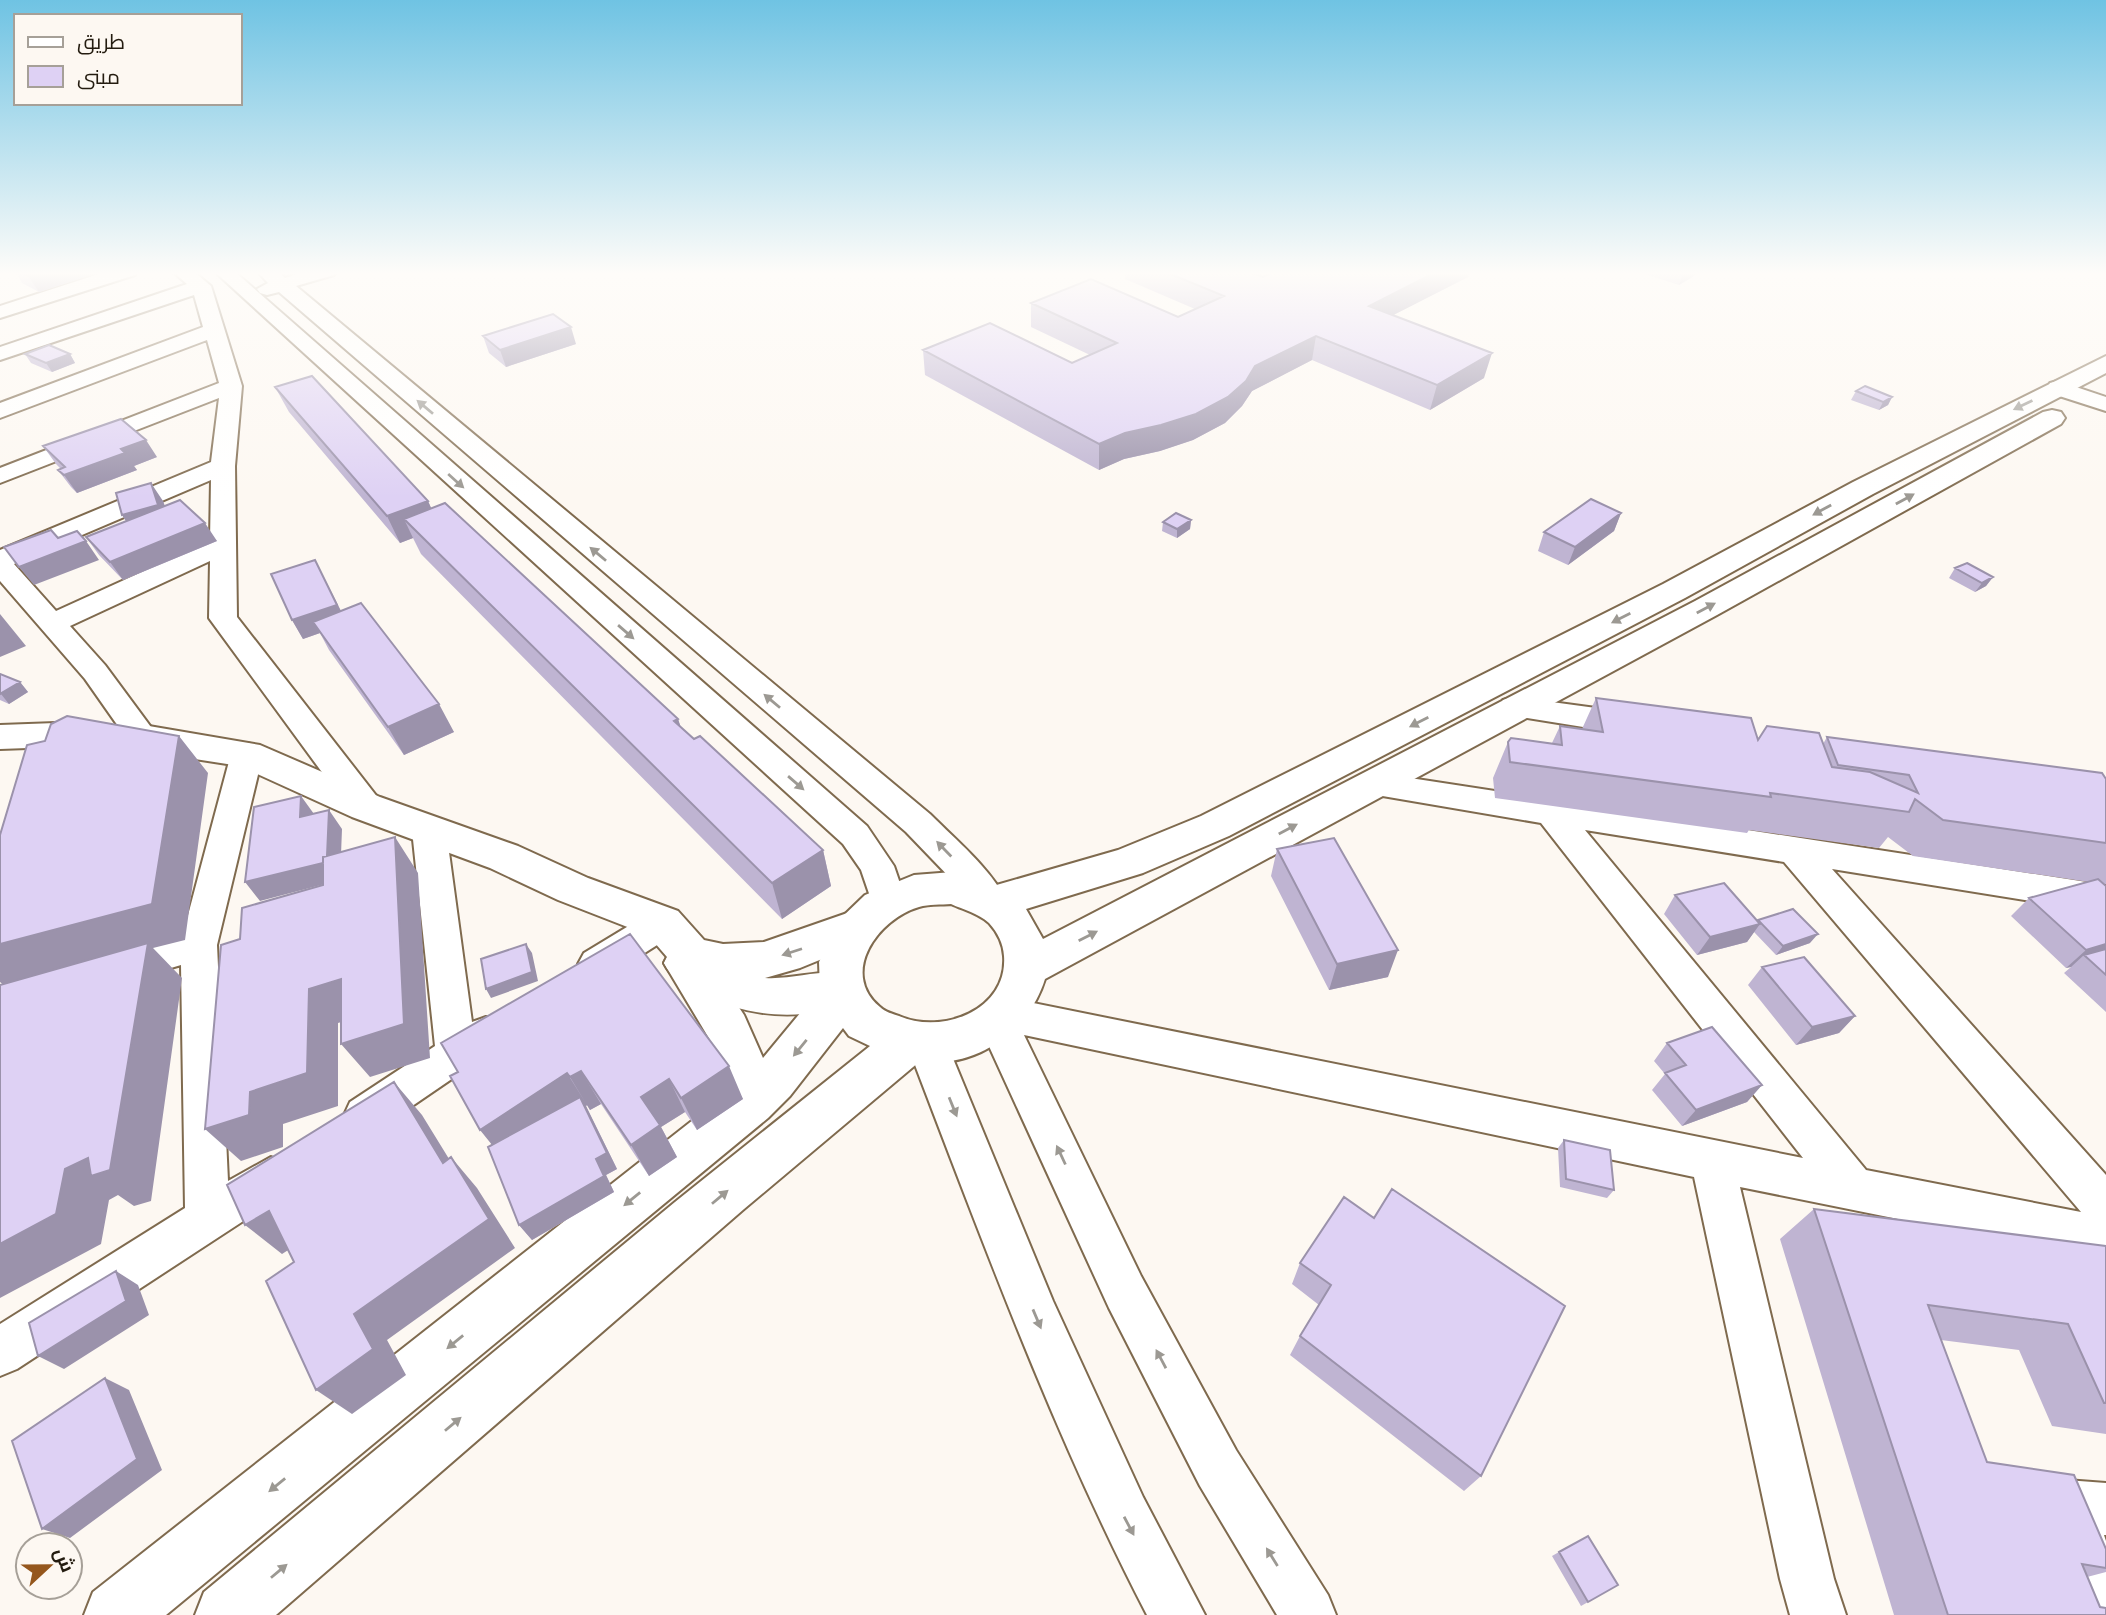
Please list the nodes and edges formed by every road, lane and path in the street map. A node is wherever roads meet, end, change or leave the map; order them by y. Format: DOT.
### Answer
graph roads {
  1 [pos="24,346"];
  2 [pos="172,346"];
  3 [pos="220,346"];
  4 [pos="307,346"];
  5 [pos="355,346"];
  6 [pos="0,354"];
  7 [pos="2106,363"];
  8 [pos="231,386"];
  9 [pos="2089,395"];
  10 [pos="0,411"];
  11 [pos="1979,427"];
  12 [pos="2013,440"];
  13 [pos="223,466"];
  14 [pos="0,477"];
  15 [pos="223,545"];
  16 [pos="0,563"];
  17 [pos="52,624"];
  18 [pos="1514,707"];
  19 [pos="1665,729"];
  20 [pos="0,737"];
  21 [pos="143,738"];
  22 [pos="247,754"];
  23 [pos="1371,784"];
  24 [pos="366,807"];
  25 [pos="1551,812"];
  26 [pos="429,830"];
  27 [pos="1793,849"];
  28 [pos="888,901"];
  29 [pos="991,902"];
  30 [pos="2101,902"];
  31 [pos="856,927"];
  32 [pos="199,945"];
  33 [pos="680,947"];
  34 [pos="1027,968"];
  35 [pos="80,979"];
  36 [pos="571,981"];
  37 [pos="842,992"];
  38 [pos="513,1017"];
  39 [pos="1000,1017"];
  40 [pos="919,1043"];
  41 [pos="456,1054"];
  42 [pos="751,1103"];
  43 [pos="331,1137"];
  44 [pos="297,1160"];
  45 [pos="1712,1161"];
  46 [pos="1852,1186"];
  47 [pos="2106,1208"];
  48 [pos="207,1221"];
  49 [pos="2106,1239"];
  50 [pos="0,1352"];
  51 [pos="2106,1509"];
  52 [pos="2106,1610"];
  53 [pos="116,1615"];
  54 [pos="227,1615"];
  55 [pos="1177,1615"];
  56 [pos="1308,1615"];
  57 [pos="1818,1615"];
  1 -- 6 [label="street"];
  2 -- 10 [label="street"];
  3 -- 8 [label="street"];
  4 -- 28 [label="street, one-way"];
  29 -- 5 [label="street, one-way"];
  7 -- 9 [label="main road"];
  8 -- 13 [label="street"];
  8 -- 14 [label="street"];
  9 -- 11 [label="main road, one-way"];
  9 -- 12 [label="main road"];
  11 -- 12 [label="main road"];
  11 -- 29 [label="main road, one-way"];
  18 -- 12 [label="main road, one-way"];
  13 -- 15 [label="street"];
  13 -- 16 [label="street"];
  15 -- 17 [label="street"];
  15 -- 24 [label="street"];
  16 -- 17 [label="street"];
  17 -- 21 [label="street"];
  18 -- 19 [label="street"];
  18 -- 23 [label="main road"];
  20 -- 21 [label="main road"];
  21 -- 22 [label="main road"];
  22 -- 24 [label="main road"];
  22 -- 32 [label="street"];
  23 -- 25 [label="street"];
  34 -- 23 [label="main road, one-way"];
  24 -- 26 [label="main road"];
  25 -- 27 [label="street"];
  25 -- 46 [label="street"];
  26 -- 33 [label="main road"];
  26 -- 41 [label="street"];
  27 -- 30 [label="street"];
  27 -- 47 [label="street"];
  28 -- 29 [label="main road"];
  28 -- 31 [label="main road"];
  29 -- 34 [label="main road"];
  31 -- 33 [label="main road, one-way"];
  31 -- 37 [label="main road"];
  32 -- 35 [label="street"];
  32 -- 48 [label="street"];
  33 -- 36 [label="street"];
  33 -- 37 [label="main road"];
  33 -- 42 [label="main road"];
  34 -- 39 [label="main road"];
  37 -- 40 [label="main road"];
  37 -- 42 [label="main road, one-way"];
  38 -- 41 [label="street"];
  39 -- 40 [label="main road"];
  39 -- 45 [label="street"];
  56 -- 39 [label="street, one-way"];
  54 -- 40 [label="main road, one-way"];
  40 -- 55 [label="street, one-way"];
  41 -- 43 [label="street"];
  42 -- 53 [label="main road, one-way"];
  44 -- 48 [label="street"];
  45 -- 46 [label="street"];
  45 -- 57 [label="street"];
  46 -- 49 [label="street"];
  48 -- 50 [label="street"];
  51 -- 52 [label="street"];
}
